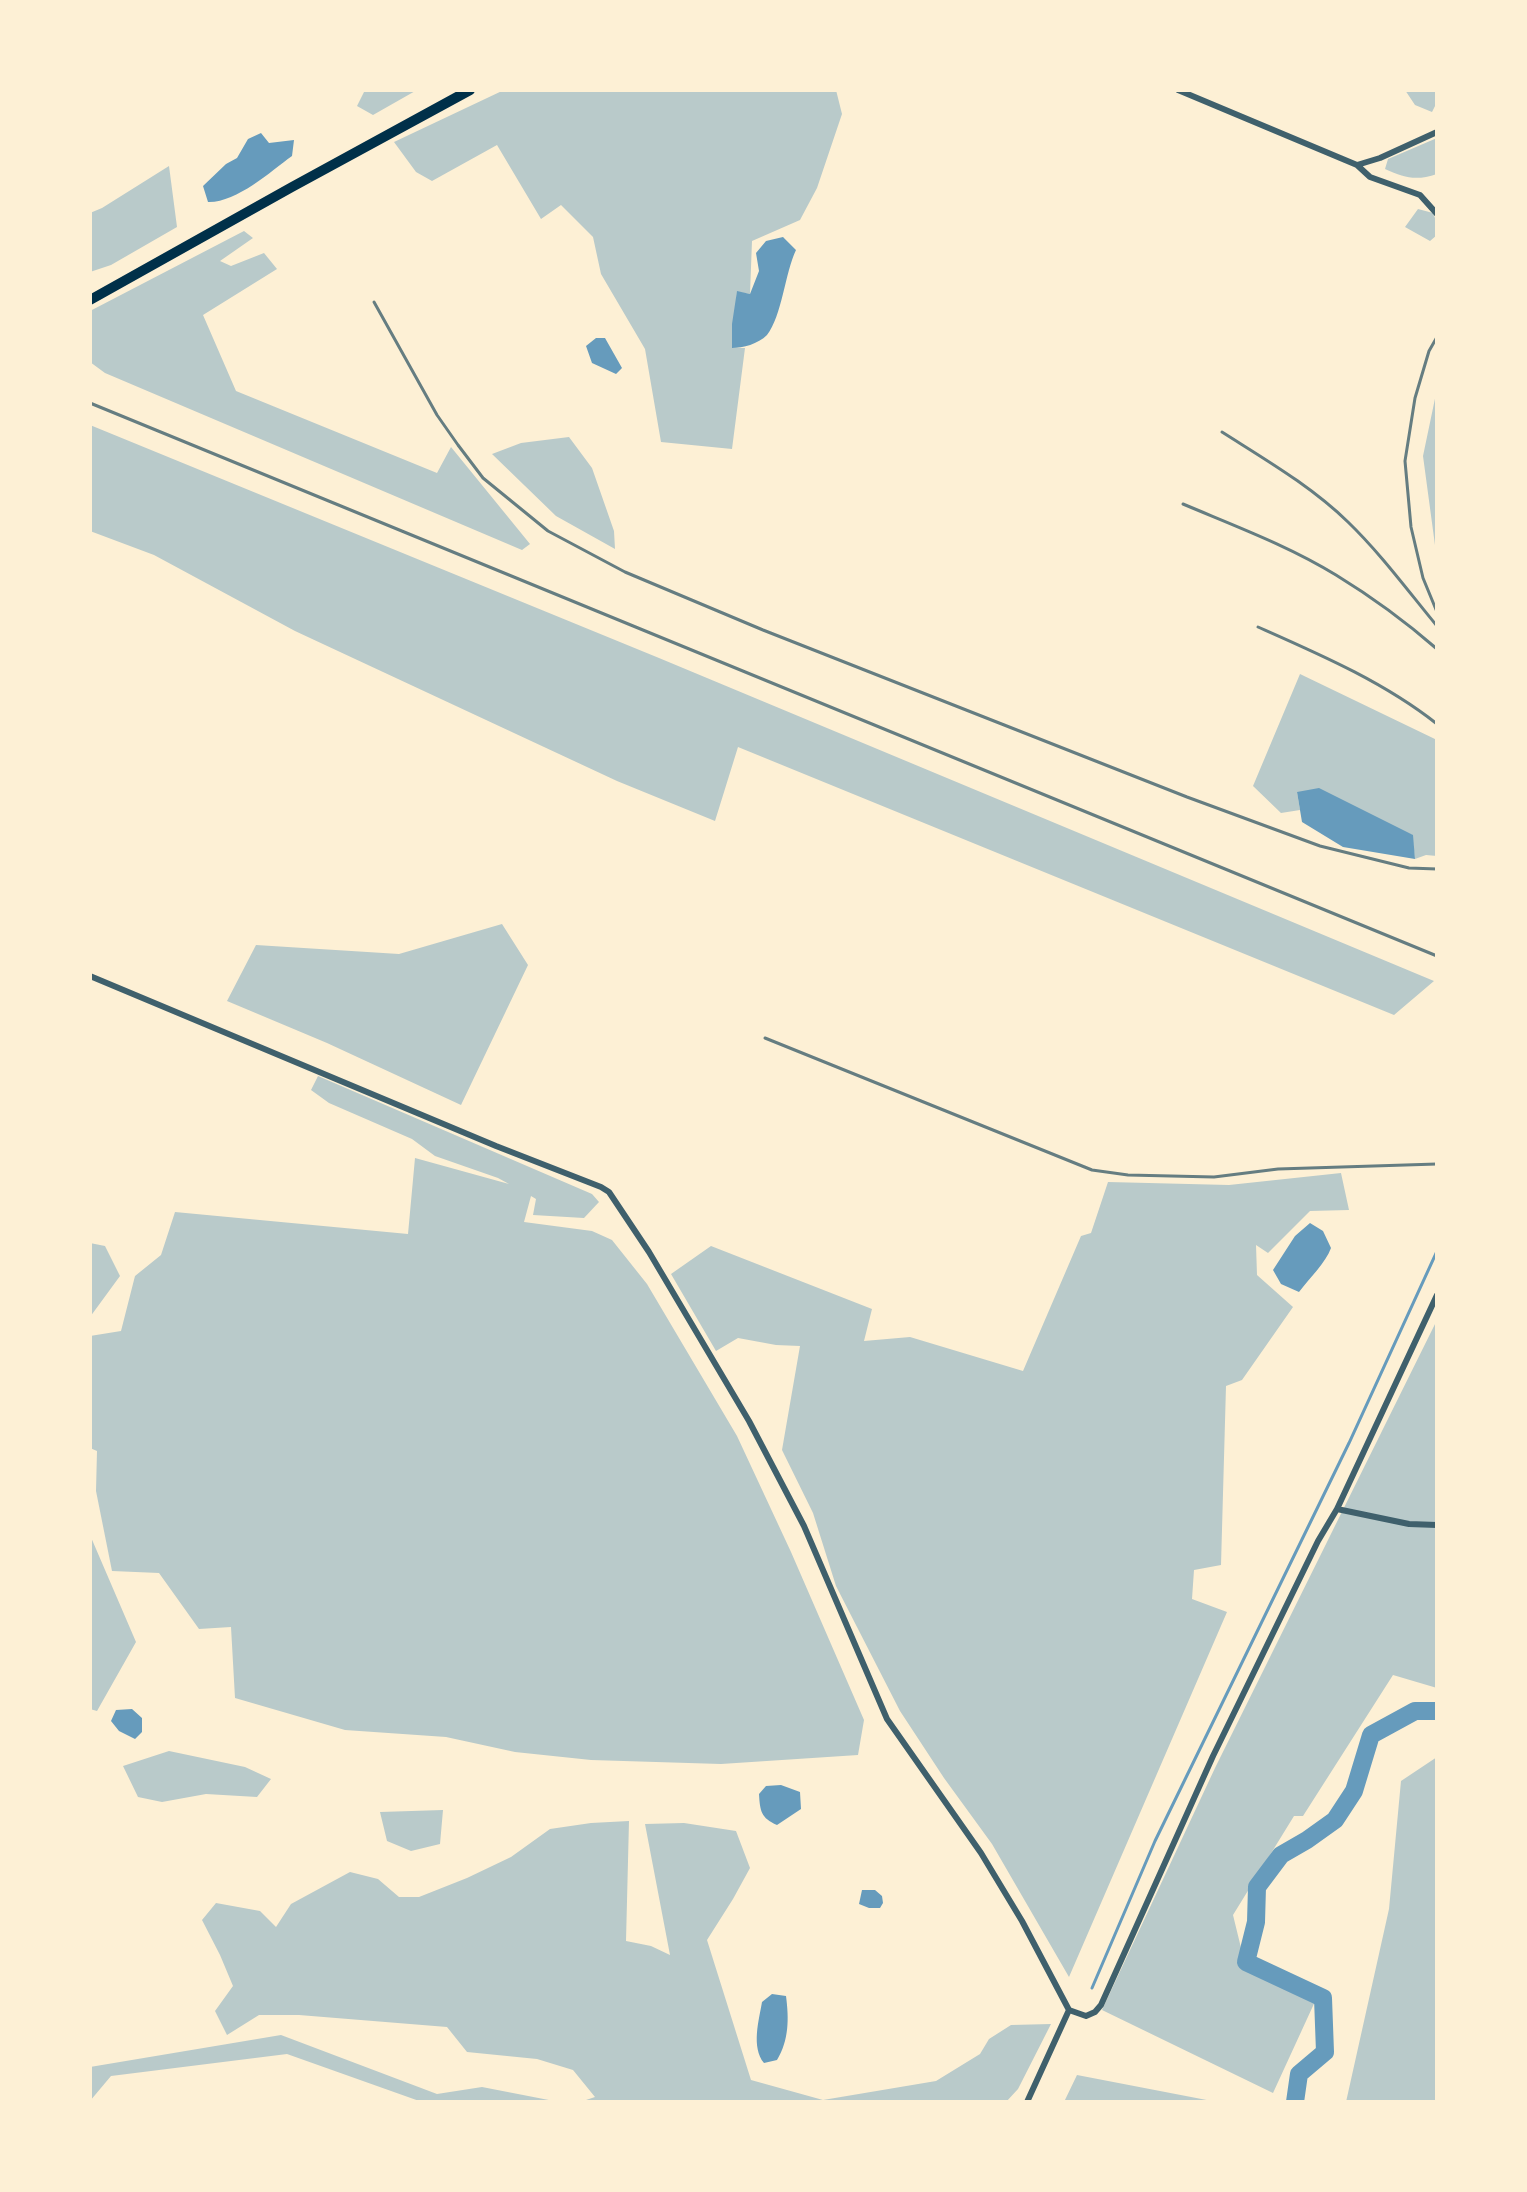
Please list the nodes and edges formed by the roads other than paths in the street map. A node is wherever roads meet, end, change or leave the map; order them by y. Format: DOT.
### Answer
graph roads {
  1 [pos="470,90"];
  2 [pos="1178,90"];
  3 [pos="1437,132"];
  4 [pos="1357,165"];
  5 [pos="1437,214"];
  6 [pos="90,300"];
  7 [pos="90,976"];
  8 [pos="1437,1295"];
  9 [pos="1337,1509"];
  10 [pos="1437,1525"];
  11 [pos="1069,2010"];
  12 [pos="1027,2102"];
  1 -- 6 [label="highway"];
  2 -- 4 [label="street"];
  3 -- 4 [label="street"];
  4 -- 5 [label="street"];
  7 -- 11 [label="street"];
  8 -- 9 [label="street"];
  9 -- 10 [label="street"];
  9 -- 11 [label="street"];
  11 -- 12 [label="street"];
}
